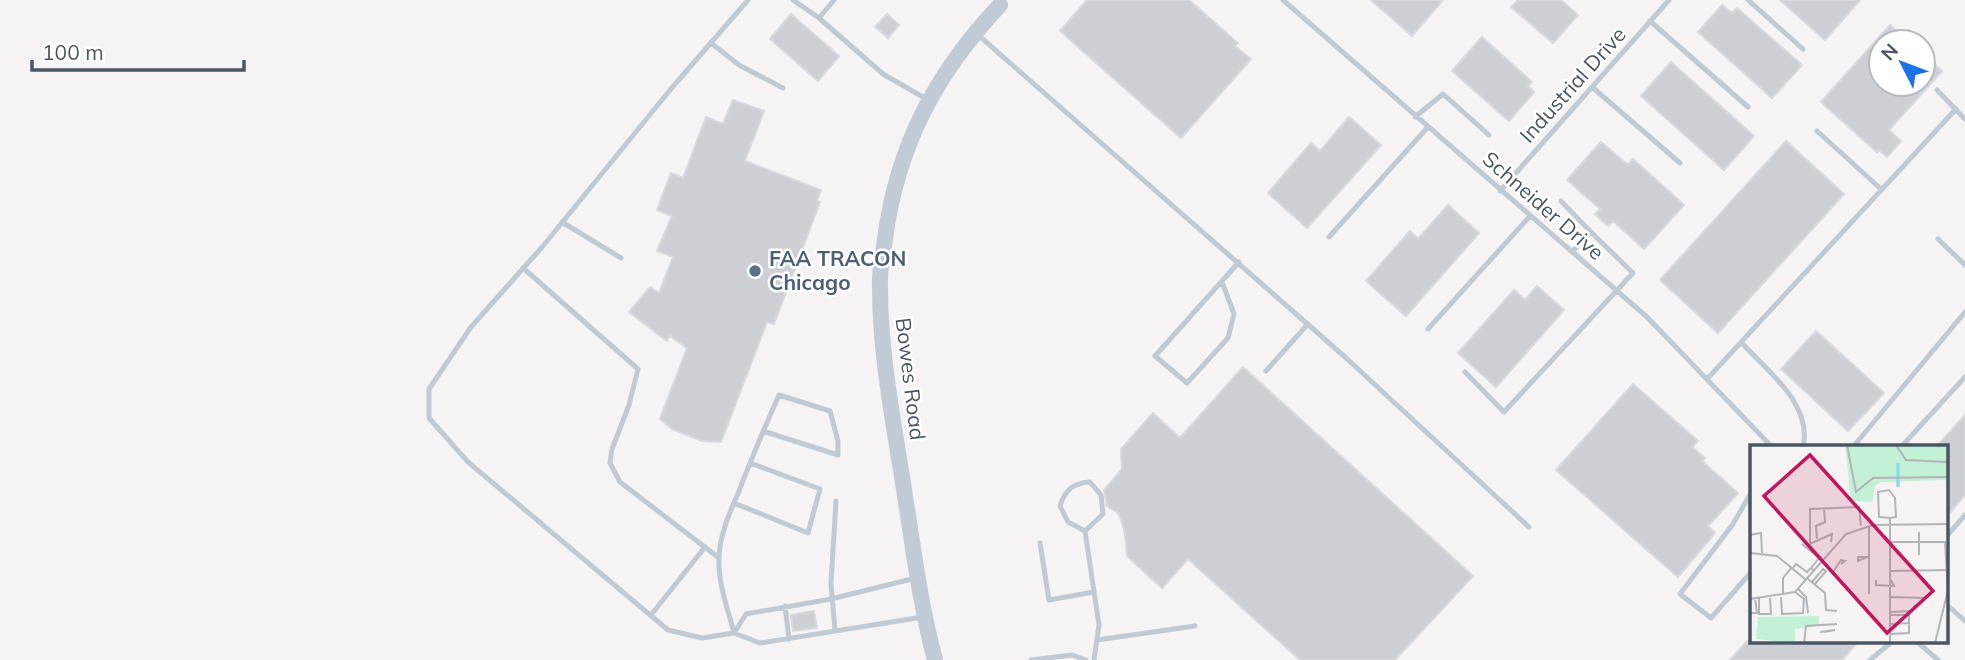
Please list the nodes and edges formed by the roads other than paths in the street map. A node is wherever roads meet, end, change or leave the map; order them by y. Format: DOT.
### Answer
graph roads {
  1 [pos="748,0"];
  2 [pos="793,0"];
  3 [pos="834,0"];
  4 [pos="1283,0"];
  5 [pos="1669,0"];
  6 [pos="1748,0"];
  7 [pos="1000,5"];
  8 [pos="819,18"];
  9 [pos="1650,21"];
  10 [pos="974,32"];
  11 [pos="711,43"];
  12 [pos="1803,49"];
  13 [pos="1592,87"];
  14 [pos="783,88"];
  15 [pos="1937,89"];
  16 [pos="928,100"];
  17 [pos="1748,107"];
  18 [pos="1956,109"];
  19 [pos="1415,117"];
  20 [pos="1965,119"];
  21 [pos="1428,127"];
  22 [pos="1817,131"];
  23 [pos="1489,135"];
  24 [pos="1680,163"];
  25 [pos="1881,189"];
  26 [pos="1500,191"];
  27 [pos="1561,201"];
  28 [pos="1530,216"];
  29 [pos="562,222"];
  30 [pos="1591,232"];
  31 [pos="1329,237"];
  32 [pos="1938,239"];
  33 [pos="1572,252"];
  34 [pos="621,258"];
  35 [pos="1239,262"];
  36 [pos="1965,265"];
  37 [pos="523,268"];
  38 [pos="1222,282"];
  39 [pos="1616,290"];
  40 [pos="1965,312"];
  41 [pos="1308,324"];
  42 [pos="1428,329"];
  43 [pos="1741,342"];
  44 [pos="1266,371"];
  45 [pos="1465,372"];
  46 [pos="1965,377"];
  47 [pos="1708,378"];
  48 [pos="763,431"];
  49 [pos="1771,445"];
  50 [pos="1803,445"];
  51 [pos="1854,445"];
  52 [pos="1902,445"];
  53 [pos="750,463"];
  54 [pos="1750,496"];
  55 [pos="836,501"];
  56 [pos="734,503"];
  57 [pos="1965,515"];
  58 [pos="1529,527"];
  59 [pos="1085,531"];
  60 [pos="1948,535"];
  61 [pos="1040,542"];
  62 [pos="705,547"];
  63 [pos="719,558"];
  64 [pos="1750,573"];
  65 [pos="918,578"];
  66 [pos="1094,592"];
  67 [pos="831,599"];
  68 [pos="785,606"];
  69 [pos="1948,606"];
  70 [pos="651,615"];
  71 [pos="923,617"];
  72 [pos="1965,621"];
  73 [pos="1195,626"];
  74 [pos="835,630"];
  75 [pos="734,634"];
  76 [pos="789,639"];
  77 [pos="1097,640"];
  78 [pos="1892,642"];
  79 [pos="1917,642"];
  80 [pos="935,660"];
  81 [pos="1031,660"];
  82 [pos="1086,660"];
  83 [pos="1094,660"];
  84 [pos="1870,660"];
  85 [pos="1938,660"];
  1 -- 11 [label="lane"];
  2 -- 8 [label="lane"];
  3 -- 8 [label="lane"];
  4 -- 19 [label="lane, Schneider Drive"];
  5 -- 9 [label="lane, Industrial Drive"];
  6 -- 12 [label="lane"];
  7 -- 10 [label="main road, Bowes Road"];
  8 -- 16 [label="lane"];
  9 -- 13 [label="lane, Industrial Drive"];
  9 -- 17 [label="lane"];
  10 -- 16 [label="main road, Bowes Road"];
  10 -- 35 [label="lane"];
  11 -- 14 [label="lane"];
  11 -- 29 [label="lane"];
  13 -- 24 [label="lane"];
  13 -- 26 [label="lane, Industrial Drive"];
  15 -- 18 [label="lane"];
  16 -- 65 [label="main road, Bowes Road"];
  18 -- 20 [label="lane"];
  18 -- 25 [label="lane"];
  19 -- 21 [label="lane, Schneider Drive"];
  19 -- 23 [label="lane"];
  21 -- 26 [label="lane, Schneider Drive"];
  21 -- 31 [label="lane"];
  22 -- 25 [label="lane"];
  25 -- 43 [label="lane"];
  26 -- 28 [label="lane, Schneider Drive"];
  27 -- 30 [label="lane"];
  28 -- 33 [label="lane, Schneider Drive"];
  28 -- 42 [label="lane"];
  29 -- 34 [label="lane"];
  29 -- 37 [label="lane"];
  30 -- 33 [label="lane"];
  30 -- 39 [label="lane"];
  32 -- 36 [label="lane"];
  33 -- 39 [label="lane, Schneider Drive"];
  35 -- 38 [label="lane"];
  35 -- 41 [label="lane"];
  37 -- 62 [label="lane"];
  37 -- 70 [label="lane"];
  38 -- 38 [label="lane"];
  39 -- 45 [label="lane"];
  39 -- 47 [label="lane, Schneider Drive"];
  40 -- 51 [label="lane"];
  41 -- 44 [label="lane"];
  41 -- 58 [label="lane"];
  43 -- 47 [label="lane"];
  43 -- 50 [label="lane"];
  46 -- 52 [label="lane"];
  47 -- 49 [label="lane, Schneider Drive"];
  48 -- 48 [label="lane"];
  48 -- 53 [label="lane"];
  53 -- 56 [label="lane"];
  53 -- 56 [label="lane"];
  54 -- 64 [label="lane"];
  55 -- 67 [label="lane"];
  56 -- 63 [label="lane"];
  57 -- 60 [label="lane"];
  59 -- 59 [label="lane"];
  59 -- 66 [label="lane"];
  61 -- 66 [label="lane"];
  62 -- 63 [label="lane"];
  62 -- 70 [label="lane"];
  63 -- 75 [label="lane"];
  65 -- 67 [label="lane"];
  65 -- 71 [label="main road, Bowes Road"];
  66 -- 77 [label="lane"];
  67 -- 68 [label="lane"];
  67 -- 74 [label="lane"];
  68 -- 75 [label="lane"];
  68 -- 76 [label="lane"];
  69 -- 72 [label="lane"];
  70 -- 75 [label="lane"];
  71 -- 74 [label="lane"];
  71 -- 80 [label="main road, Bowes Road"];
  73 -- 77 [label="lane"];
  74 -- 76 [label="lane"];
  75 -- 76 [label="lane"];
  77 -- 83 [label="lane"];
  78 -- 84 [label="lane"];
  79 -- 85 [label="lane"];
  81 -- 82 [label="lane"];
}
